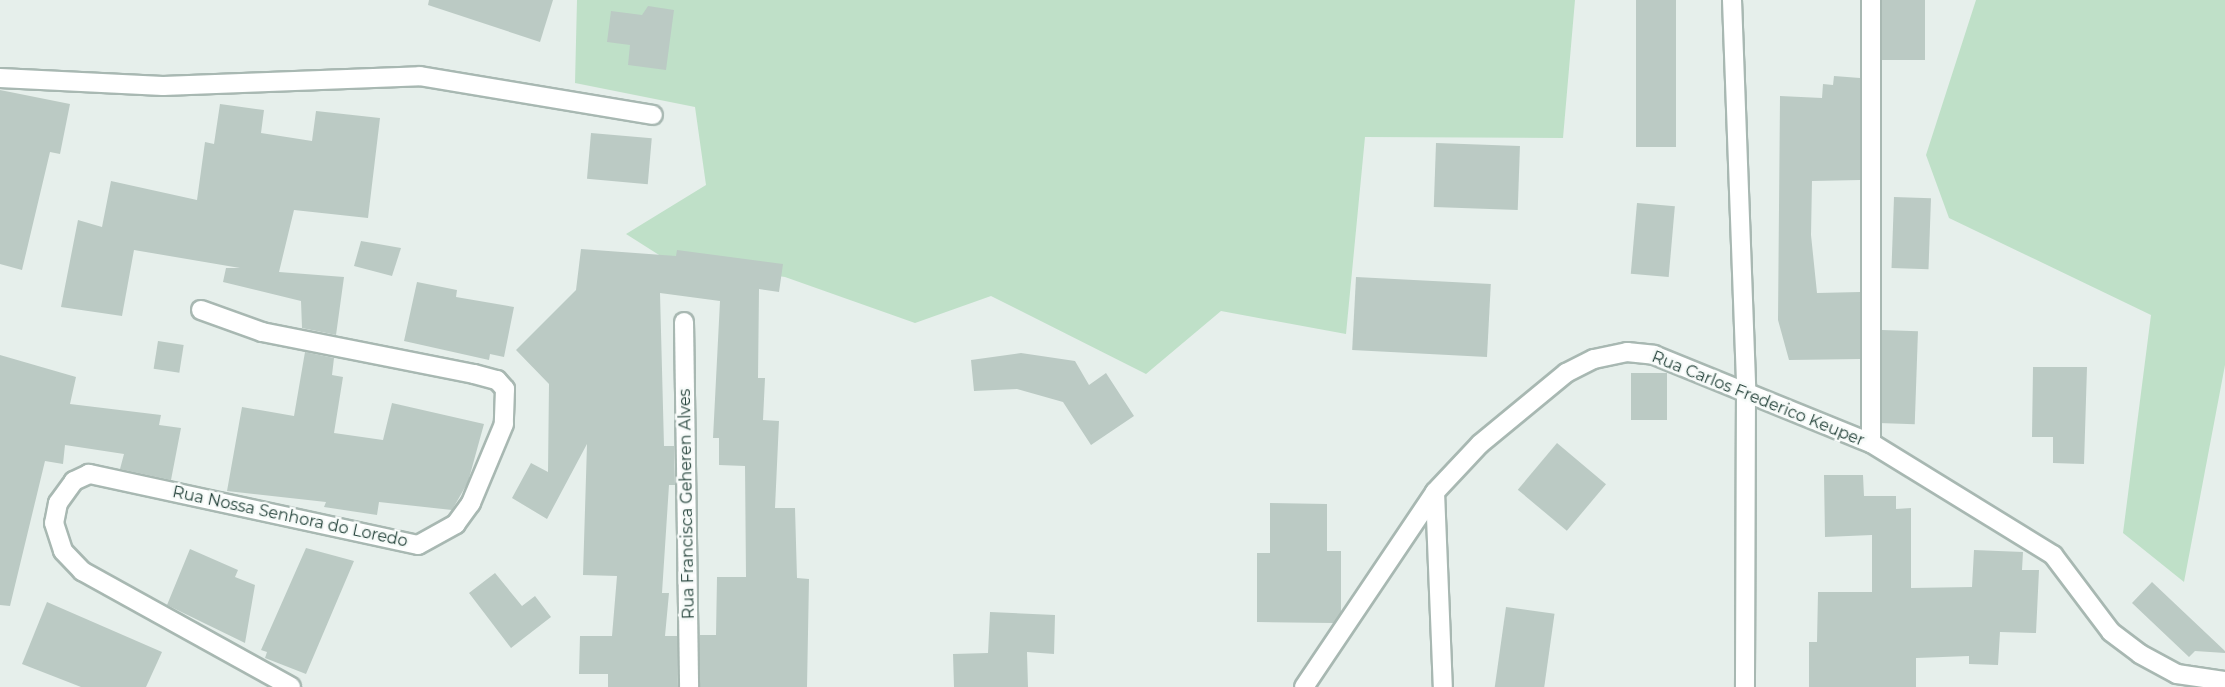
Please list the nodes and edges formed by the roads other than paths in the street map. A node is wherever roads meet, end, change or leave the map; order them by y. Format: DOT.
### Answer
graph roads {
  1 [pos="1732,0"];
  2 [pos="1871,0"];
  3 [pos="0,78"];
  4 [pos="652,115"];
  5 [pos="201,310"];
  6 [pos="684,322"];
  7 [pos="1746,390"];
  8 [pos="1871,443"];
  9 [pos="1436,492"];
  10 [pos="2172,681"];
  11 [pos="2225,681"];
  12 [pos="291,687"];
  13 [pos="689,687"];
  14 [pos="1304,687"];
  15 [pos="1443,687"];
  16 [pos="1745,687"];
  1 -- 7 [label="street"];
  2 -- 8 [label="street"];
  3 -- 4 [label="street"];
  5 -- 12 [label="street, Rua Nossa Senhora do Loredo"];
  6 -- 13 [label="street, Rua Francisca Geheren Alves"];
  7 -- 8 [label="street, Rua Carlos Frederico Keuper"];
  7 -- 9 [label="street, Rua Carlos Frederico Keuper"];
  7 -- 16 [label="street"];
  8 -- 10 [label="street, Rua Carlos Frederico Keuper"];
  9 -- 14 [label="street, Rua Carlos Frederico Keuper"];
  9 -- 15 [label="street"];
  10 -- 11 [label="street, Rua Carlos Frederico Keuper"];
}
